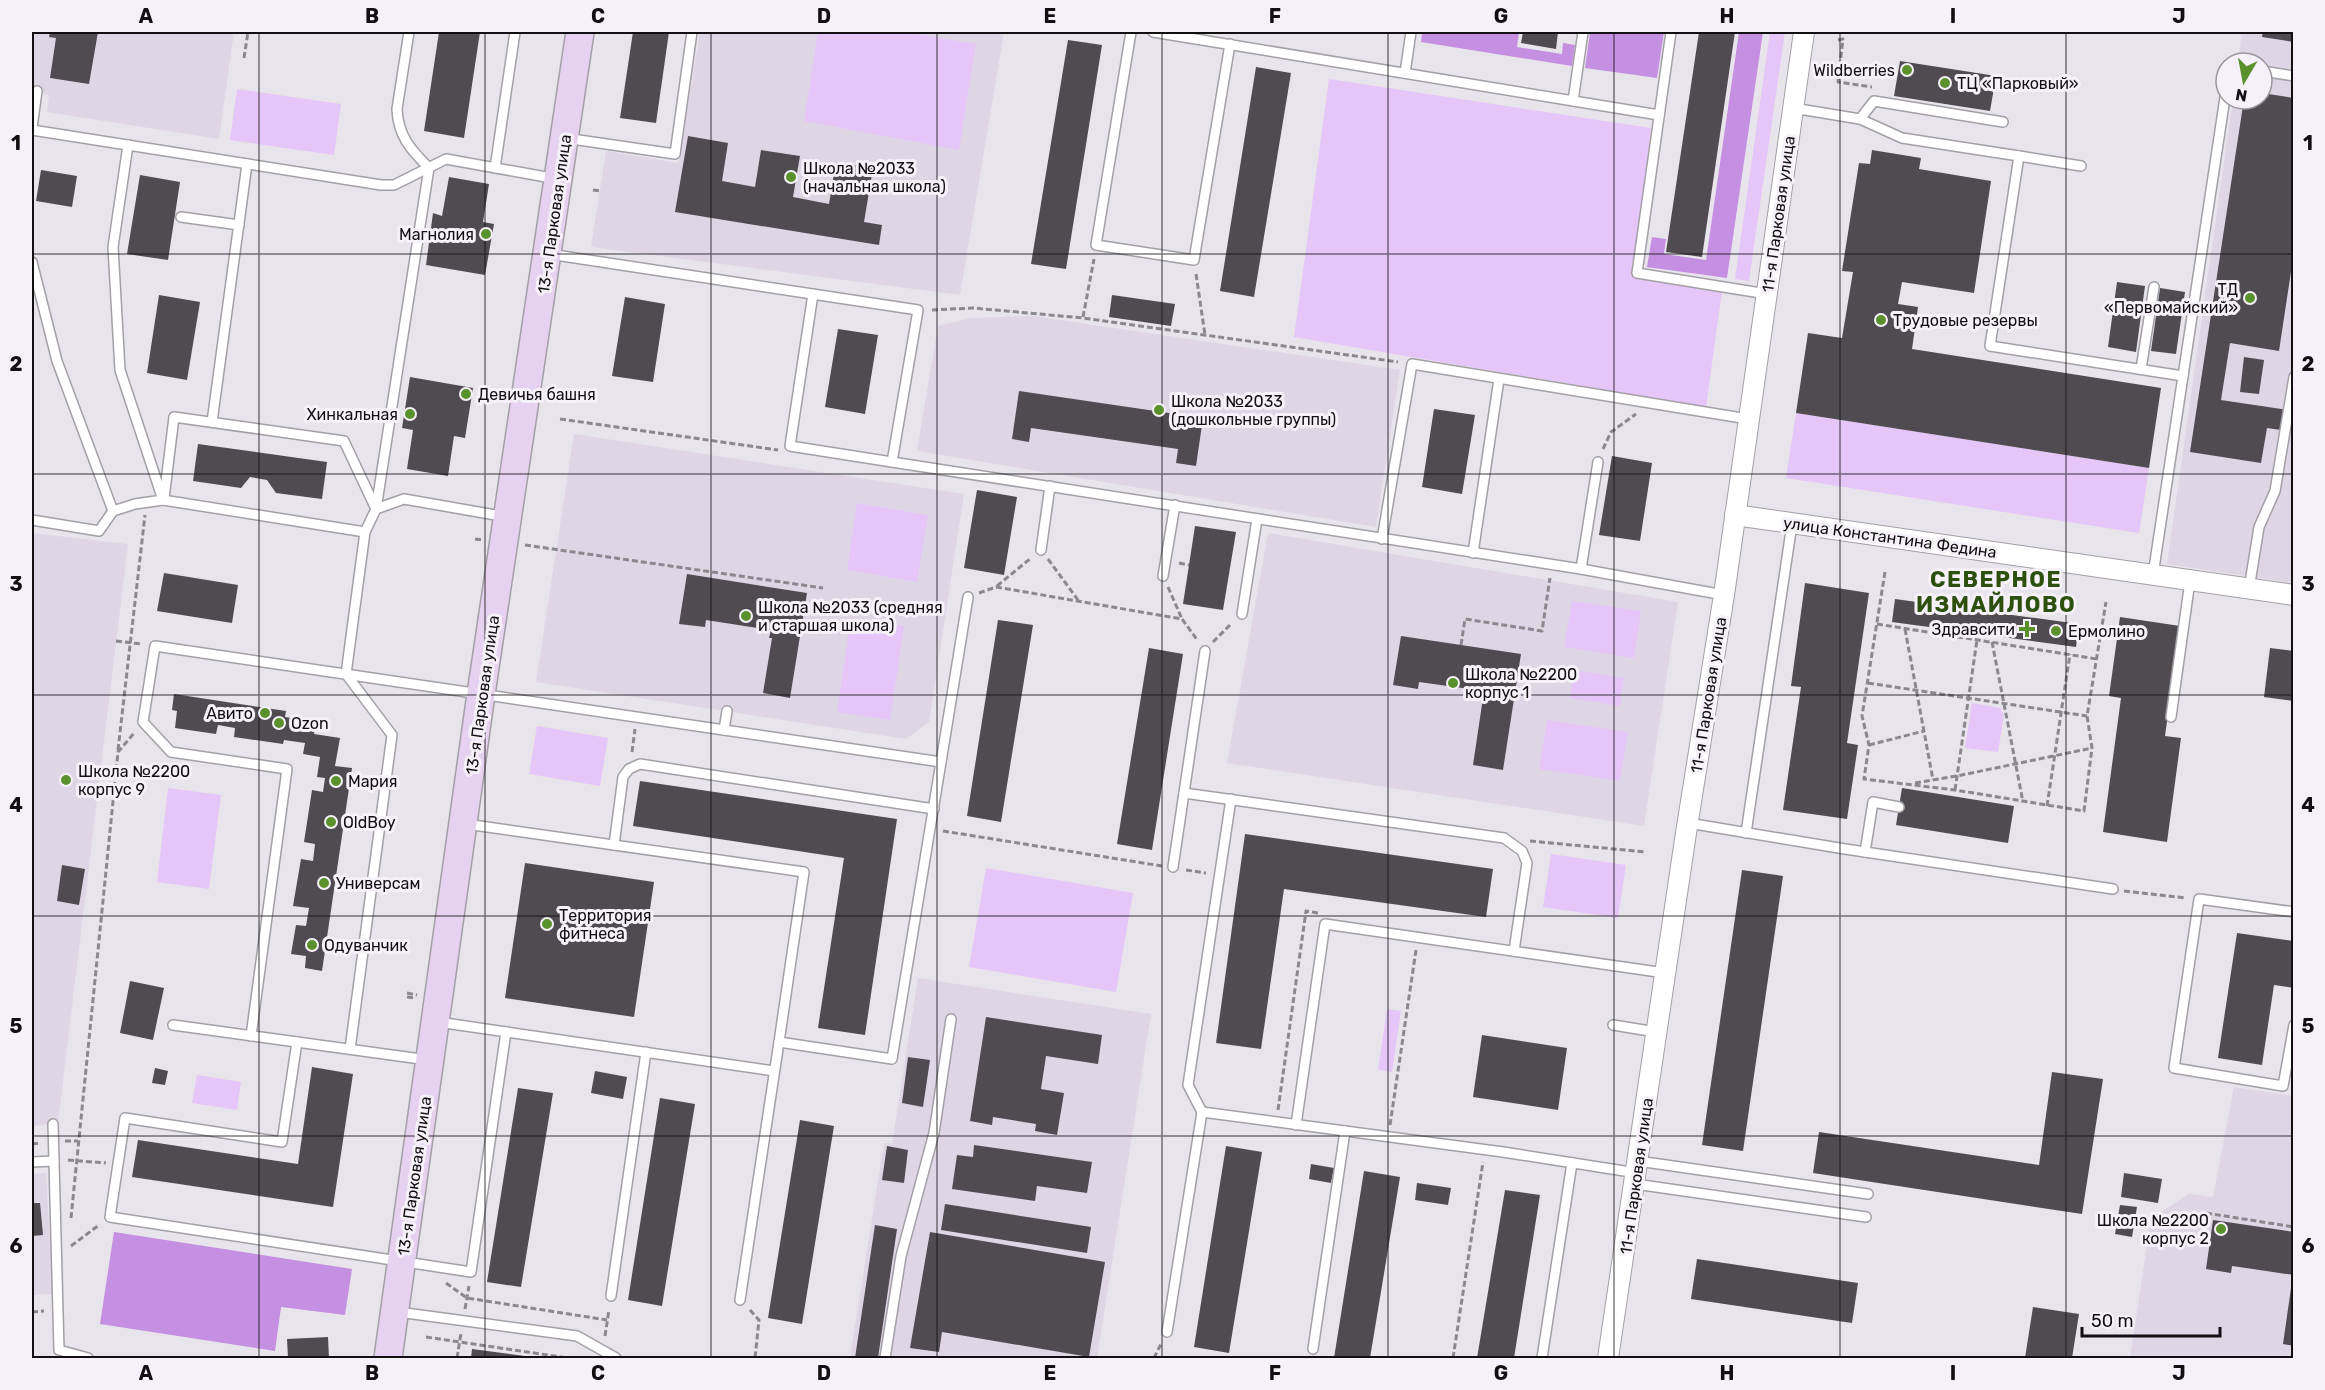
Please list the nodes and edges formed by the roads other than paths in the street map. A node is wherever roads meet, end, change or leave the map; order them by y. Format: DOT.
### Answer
graph roads {
  1 [pos="409,32"];
  2 [pos="515,32"];
  3 [pos="580,32"];
  4 [pos="692,32"];
  5 [pos="1131,32"];
  6 [pos="1153,32"];
  7 [pos="1411,32"];
  8 [pos="1583,32"];
  9 [pos="1671,32"];
  10 [pos="1804,32"];
  11 [pos="1230,44"];
  12 [pos="1405,73"];
  13 [pos="2274,73"];
  14 [pos="2294,76"];
  15 [pos="37,91"];
  16 [pos="1573,100"];
  17 [pos="1793,108"];
  18 [pos="2223,111"];
  19 [pos="1659,115"];
  20 [pos="1860,119"];
  21 [pos="2003,122"];
  22 [pos="32,129"];
  23 [pos="565,138"];
  24 [pos="128,145"];
  25 [pos="2019,156"];
  26 [pos="247,164"];
  27 [pos="2080,166"];
  28 [pos="429,168"];
  29 [pos="495,168"];
  30 [pos="559,179"];
  31 [pos="181,217"];
  32 [pos="239,225"];
  33 [pos="548,254"];
  34 [pos="32,262"];
  35 [pos="2154,287"];
  36 [pos="813,294"];
  37 [pos="1767,294"];
  38 [pos="2141,369"];
  39 [pos="2183,376"];
  40 [pos="2294,377"];
  41 [pos="1499,380"];
  42 [pos="1748,419"];
  43 [pos="212,422"];
  44 [pos="892,462"];
  45 [pos="1598,462"];
  46 [pos="1050,486"];
  47 [pos="163,500"];
  48 [pos="1175,505"];
  49 [pos="376,509"];
  50 [pos="113,511"];
  51 [pos="1735,515"];
  52 [pos="509,517"];
  53 [pos="1257,519"];
  54 [pos="32,520"];
  55 [pos="1792,524"];
  56 [pos="365,532"];
  57 [pos="1382,539"];
  58 [pos="1041,550"];
  59 [pos="1473,553"];
  60 [pos="1581,569"];
  61 [pos="2153,575"];
  62 [pos="1163,576"];
  63 [pos="2190,581"];
  64 [pos="2249,589"];
  65 [pos="1724,595"];
  66 [pos="2294,595"];
  67 [pos="968,597"];
  68 [pos="1242,614"];
  69 [pos="1204,651"];
  70 [pos="346,674"];
  71 [pos="481,694"];
  72 [pos="727,711"];
  73 [pos="2171,717"];
  74 [pos="724,730"];
  75 [pos="941,762"];
  76 [pos="1184,793"];
  77 [pos="1231,799"];
  78 [pos="1899,807"];
  79 [pos="934,809"];
  80 [pos="464,823"];
  81 [pos="1688,823"];
  82 [pos="1746,833"];
  83 [pos="614,845"];
  84 [pos="1865,852"];
  85 [pos="1173,867"];
  86 [pos="2113,889"];
  87 [pos="2294,912"];
  88 [pos="1514,951"];
  89 [pos="1665,973"];
  90 [pos="951,1019"];
  91 [pos="436,1022"];
  92 [pos="2294,1024"];
  93 [pos="173,1025"];
  94 [pos="1613,1025"];
  95 [pos="506,1032"];
  96 [pos="1656,1032"];
  97 [pos="251,1036"];
  98 [pos="297,1042"];
  99 [pos="779,1042"];
  100 [pos="350,1049"];
  101 [pos="646,1052"];
  102 [pos="431,1060"];
  103 [pos="774,1071"];
  104 [pos="2294,1085"];
  105 [pos="2283,1086"];
  106 [pos="1202,1112"];
  107 [pos="53,1124"];
  108 [pos="1296,1125"];
  109 [pos="1345,1131"];
  110 [pos="54,1161"];
  111 [pos="32,1162"];
  112 [pos="1572,1163"];
  113 [pos="1637,1173"];
  114 [pos="1868,1194"];
  115 [pos="1866,1218"];
  116 [pos="402,1262"];
  117 [pos="611,1296"];
  118 [pos="740,1300"];
  119 [pos="395,1311"];
  120 [pos="1167,1332"];
  121 [pos="1313,1348"];
  122 [pos="88,1359"];
  123 [pos="388,1359"];
  124 [pos="616,1359"];
  125 [pos="885,1359"];
  126 [pos="1542,1359"];
  127 [pos="1608,1359"];
  1 -- 28 [label="lane"];
  2 -- 29 [label="lane"];
  3 -- 23 [label="street, 13-я Парковая улица"];
  4 -- 23 [label="lane"];
  5 -- 11 [label="lane"];
  6 -- 11 [label="lane"];
  7 -- 12 [label="lane"];
  8 -- 16 [label="lane"];
  9 -- 19 [label="lane"];
  10 -- 17 [label="street, 11-я Парковая улица"];
  11 -- 12 [label="lane"];
  12 -- 16 [label="lane"];
  13 -- 14 [label="lane"];
  15 -- 22 [label="lane"];
  16 -- 19 [label="lane"];
  17 -- 20 [label="lane"];
  17 -- 37 [label="street, 11-я Парковая улица"];
  18 -- 39 [label="lane"];
  19 -- 37 [label="lane"];
  20 -- 21 [label="lane"];
  20 -- 25 [label="lane"];
  22 -- 24 [label="lane"];
  23 -- 30 [label="street, 13-я Парковая улица"];
  24 -- 26 [label="lane"];
  24 -- 47 [label="lane"];
  25 -- 27 [label="lane"];
  25 -- 38 [label="lane"];
  26 -- 28 [label="lane"];
  26 -- 32 [label="lane"];
  28 -- 29 [label="lane"];
  28 -- 49 [label="lane"];
  29 -- 30 [label="lane"];
  30 -- 33 [label="street, 13-я Парковая улица"];
  31 -- 32 [label="lane"];
  32 -- 43 [label="lane"];
  33 -- 36 [label="lane"];
  33 -- 52 [label="street, 13-я Парковая улица"];
  34 -- 50 [label="lane"];
  35 -- 38 [label="lane"];
  36 -- 44 [label="lane"];
  36 -- 44 [label="lane"];
  37 -- 42 [label="street, 11-я Парковая улица"];
  38 -- 39 [label="lane"];
  39 -- 61 [label="lane"];
  40 -- 64 [label="lane"];
  41 -- 42 [label="lane"];
  41 -- 57 [label="lane"];
  41 -- 59 [label="lane"];
  42 -- 51 [label="street, 11-я Парковая улица"];
  43 -- 47 [label="lane"];
  43 -- 49 [label="lane"];
  44 -- 46 [label="lane"];
  45 -- 60 [label="lane"];
  46 -- 48 [label="lane"];
  46 -- 58 [label="lane"];
  47 -- 50 [label="lane"];
  47 -- 56 [label="lane"];
  48 -- 53 [label="lane"];
  48 -- 62 [label="lane"];
  49 -- 52 [label="lane"];
  49 -- 56 [label="lane"];
  50 -- 54 [label="lane"];
  51 -- 55 [label="street, улица Константина Федина"];
  51 -- 65 [label="street, 11-я Парковая улица"];
  52 -- 71 [label="street, 13-я Парковая улица"];
  53 -- 57 [label="lane"];
  53 -- 68 [label="lane"];
  55 -- 61 [label="street, улица Константина Федина"];
  55 -- 82 [label="lane"];
  56 -- 70 [label="lane"];
  57 -- 59 [label="lane"];
  59 -- 60 [label="lane"];
  60 -- 65 [label="lane"];
  61 -- 63 [label="street, улица Константина Федина"];
  63 -- 64 [label="street, улица Константина Федина"];
  63 -- 73 [label="lane"];
  64 -- 66 [label="street, улица Константина Федина"];
  65 -- 81 [label="street, 11-я Парковая улица"];
  67 -- 75 [label="lane"];
  69 -- 76 [label="lane"];
  70 -- 71 [label="lane"];
  70 -- 97 [label="lane"];
  70 -- 100 [label="lane"];
  71 -- 74 [label="lane"];
  71 -- 80 [label="street, 13-я Парковая улица"];
  72 -- 74 [label="lane"];
  74 -- 75 [label="lane"];
  75 -- 79 [label="lane"];
  76 -- 77 [label="lane"];
  76 -- 85 [label="lane"];
  77 -- 88 [label="lane"];
  77 -- 106 [label="lane"];
  78 -- 84 [label="lane"];
  79 -- 83 [label="lane"];
  79 -- 99 [label="lane"];
  80 -- 83 [label="lane"];
  80 -- 91 [label="street, 13-я Парковая улица"];
  81 -- 82 [label="lane"];
  81 -- 89 [label="street, 11-я Парковая улица"];
  82 -- 84 [label="lane"];
  83 -- 99 [label="lane"];
  84 -- 86 [label="lane"];
  87 -- 105 [label="lane"];
  88 -- 89 [label="lane"];
  88 -- 108 [label="lane"];
  89 -- 96 [label="street, 11-я Парковая улица"];
  90 -- 125 [label="lane"];
  91 -- 95 [label="lane"];
  91 -- 102 [label="street, 13-я Парковая улица"];
  92 -- 105 [label="lane"];
  93 -- 97 [label="lane"];
  94 -- 96 [label="lane"];
  95 -- 101 [label="lane"];
  95 -- 116 [label="lane"];
  96 -- 113 [label="street, 11-я Парковая улица"];
  97 -- 98 [label="lane"];
  98 -- 100 [label="lane"];
  98 -- 116 [label="lane"];
  99 -- 103 [label="lane"];
  100 -- 102 [label="lane"];
  101 -- 103 [label="lane"];
  101 -- 117 [label="lane"];
  102 -- 116 [label="street, 13-я Парковая улица"];
  103 -- 118 [label="lane"];
  104 -- 105 [label="lane"];
  106 -- 108 [label="lane"];
  106 -- 120 [label="lane"];
  107 -- 110 [label="lane"];
  108 -- 109 [label="lane"];
  109 -- 112 [label="lane"];
  109 -- 121 [label="lane"];
  110 -- 111 [label="lane"];
  110 -- 122 [label="lane"];
  112 -- 113 [label="lane"];
  112 -- 126 [label="lane"];
  113 -- 114 [label="lane"];
  113 -- 115 [label="lane"];
  113 -- 127 [label="street, 11-я Парковая улица"];
  116 -- 119 [label="street, 13-я Парковая улица"];
  119 -- 123 [label="street, 13-я Парковая улица"];
  119 -- 124 [label="lane"];
}
